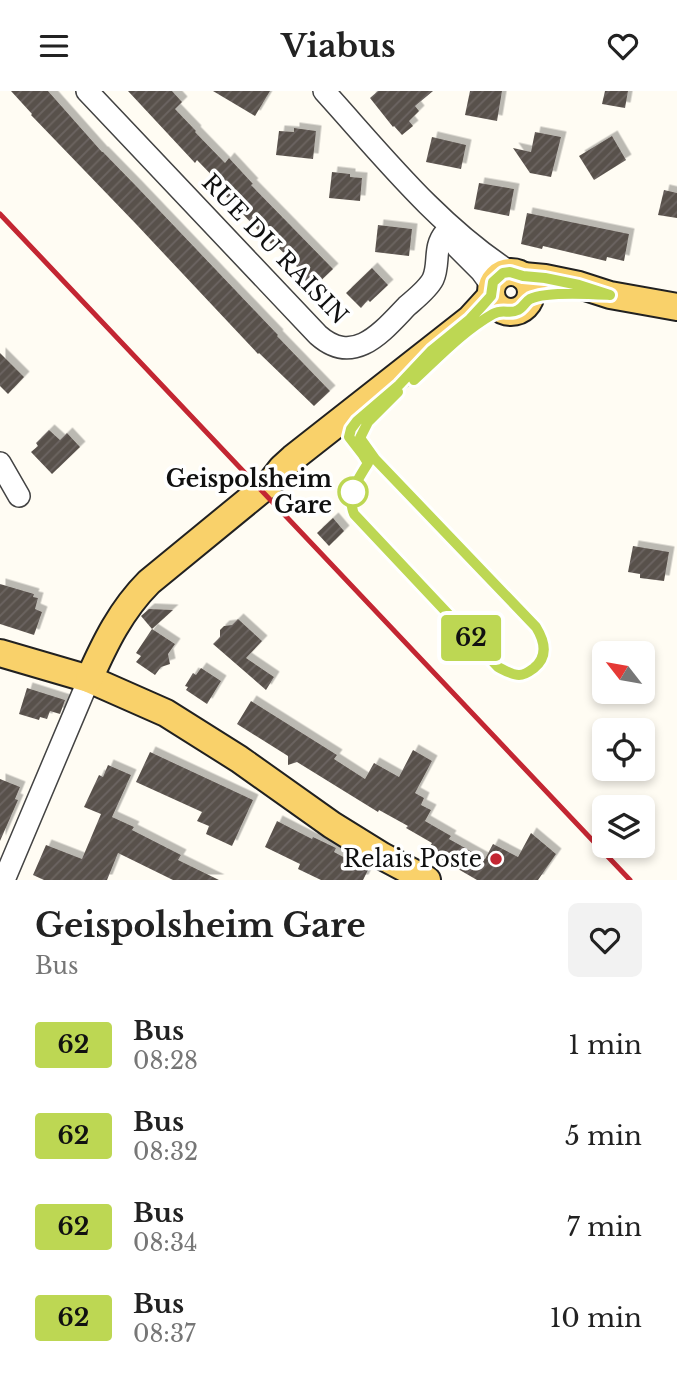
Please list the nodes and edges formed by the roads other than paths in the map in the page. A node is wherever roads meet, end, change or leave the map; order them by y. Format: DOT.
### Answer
graph roads {
  1 [pos="88,91"];
  2 [pos="324,91"];
  3 [pos="427,206"];
  4 [pos="445,233"];
  5 [pos="508,290"];
  6 [pos="677,307"];
  7 [pos="0,463"];
  8 [pos="19,496"];
  9 [pos="0,653"];
  10 [pos="89,679"];
  11 [pos="5,880"];
  12 [pos="427,880"];
  1 -- 4 [label="street, RUE DU RAISIN"];
  2 -- 3 [label="street"];
  3 -- 4 [label="street"];
  3 -- 5 [label="street"];
  4 -- 5 [label="street"];
  5 -- 6 [label="main road"];
  5 -- 10 [label="main road"];
  7 -- 8 [label="street"];
  9 -- 10 [label="main road"];
  10 -- 11 [label="street"];
  10 -- 12 [label="main road"];
}
